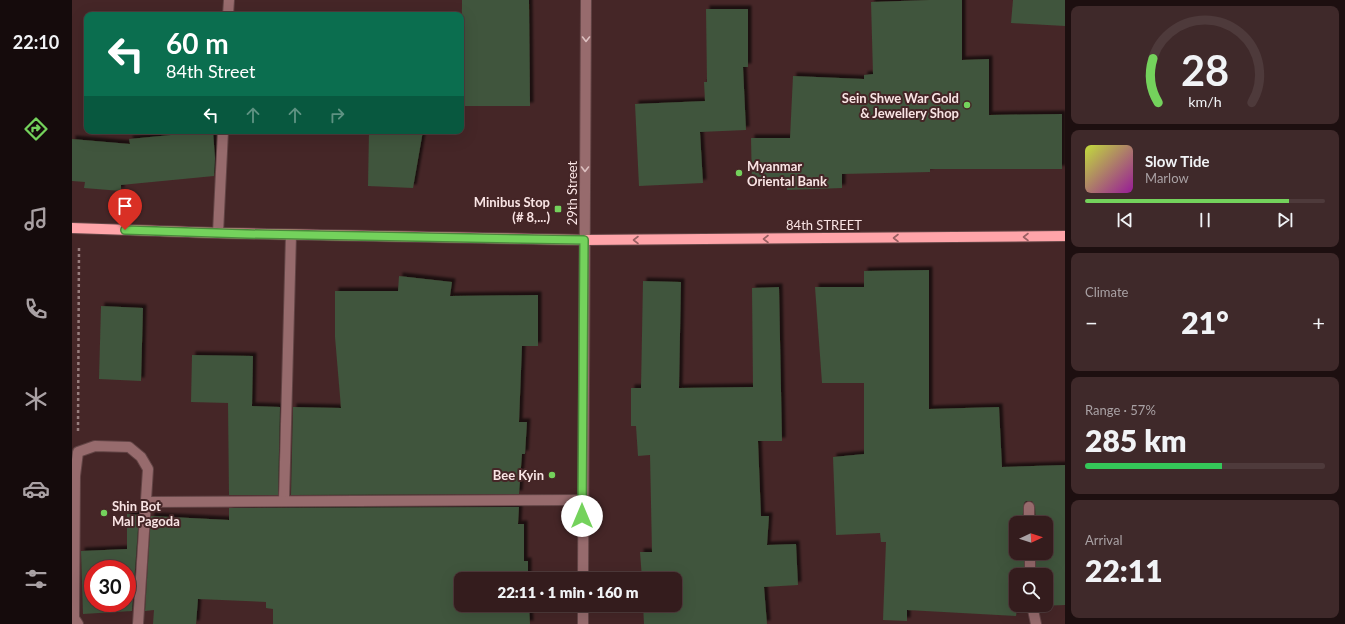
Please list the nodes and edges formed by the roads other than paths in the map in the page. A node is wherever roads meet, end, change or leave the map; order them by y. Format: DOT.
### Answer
graph roads {
  1 [pos="228,0"];
  2 [pos="586,0"];
  3 [pos="228,12"];
  4 [pos="222,134"];
  5 [pos="75,228"];
  6 [pos="218,233"];
  7 [pos="291,235"];
  8 [pos="1065,236"];
  9 [pos="584,240"];
  10 [pos="284,500"];
  11 [pos="582,500"];
  12 [pos="147,502"];
  13 [pos="1029,506"];
  14 [pos="1029,516"];
  15 [pos="583,572"];
  16 [pos="583,612"];
  17 [pos="1033,612"];
  18 [pos="78,624"];
  19 [pos="138,624"];
  20 [pos="583,624"];
  21 [pos="1036,624"];
  1 -- 3 [label="street"];
  2 -- 9 [label="street, 29th Street, one-way"];
  4 -- 6 [label="street"];
  5 -- 6 [label="main road"];
  6 -- 7 [label="main road"];
  7 -- 9 [label="main road"];
  7 -- 10 [label="street"];
  8 -- 9 [label="main road, 84th STREET, one-way"];
  9 -- 11 [label="street, 29th Street"];
  10 -- 11 [label="street"];
  10 -- 12 [label="street"];
  11 -- 15 [label="street, 29th Street"];
  12 -- 18 [label="street"];
  12 -- 19 [label="street"];
  13 -- 14 [label="street"];
  16 -- 20 [label="street"];
  17 -- 21 [label="street"];
}
